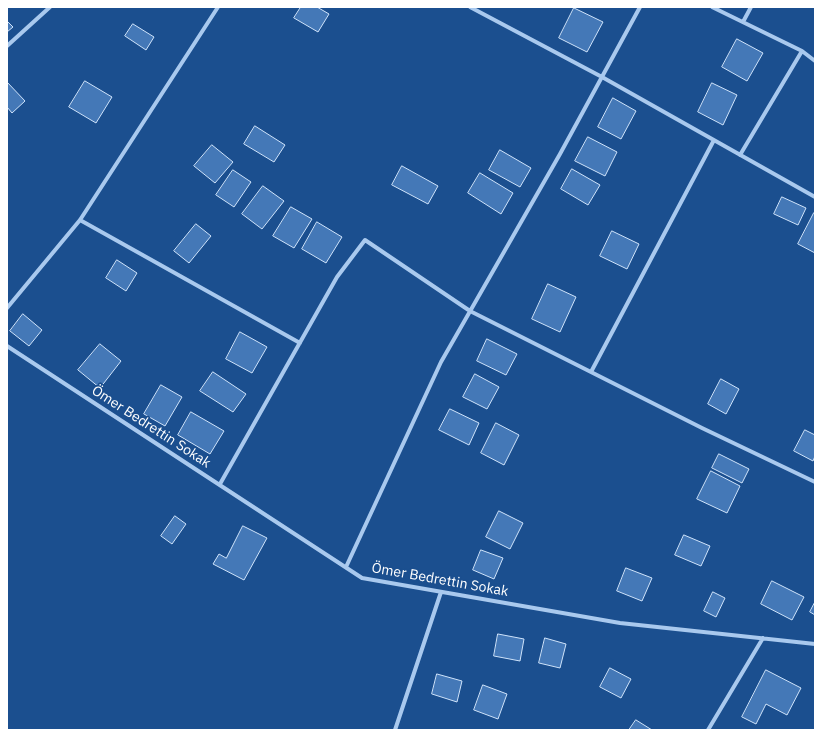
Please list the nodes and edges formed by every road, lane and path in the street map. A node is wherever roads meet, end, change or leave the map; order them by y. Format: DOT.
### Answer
graph roads {
  1 [pos="50,7"];
  2 [pos="218,7"];
  3 [pos="470,7"];
  4 [pos="640,7"];
  5 [pos="712,7"];
  6 [pos="751,7"];
  7 [pos="743,22"];
  8 [pos="7,46"];
  9 [pos="802,52"];
  10 [pos="815,61"];
  11 [pos="602,77"];
  12 [pos="714,140"];
  13 [pos="740,155"];
  14 [pos="815,197"];
  15 [pos="80,220"];
  16 [pos="7,308"];
  17 [pos="470,311"];
  18 [pos="300,343"];
  19 [pos="7,346"];
  20 [pos="591,372"];
  21 [pos="815,482"];
  22 [pos="220,484"];
  23 [pos="346,567"];
  24 [pos="441,592"];
  25 [pos="763,638"];
  26 [pos="815,644"];
  27 [pos="395,730"];
  28 [pos="708,730"];
  1 -- 8 [label="street"];
  2 -- 15 [label="street"];
  3 -- 11 [label="street"];
  4 -- 11 [label="street"];
  5 -- 7 [label="street"];
  6 -- 7 [label="street"];
  7 -- 9 [label="street"];
  9 -- 10 [label="street"];
  9 -- 13 [label="street"];
  11 -- 12 [label="street"];
  11 -- 17 [label="street"];
  12 -- 13 [label="street"];
  12 -- 20 [label="street"];
  13 -- 14 [label="street"];
  15 -- 16 [label="street"];
  15 -- 18 [label="street"];
  17 -- 18 [label="street"];
  17 -- 20 [label="street"];
  17 -- 23 [label="street"];
  18 -- 22 [label="street"];
  19 -- 22 [label="street, Ömer Bedrettin Sokak"];
  20 -- 21 [label="street"];
  22 -- 23 [label="street, Ömer Bedrettin Sokak"];
  23 -- 24 [label="street, Ömer Bedrettin Sokak"];
  24 -- 25 [label="street, Ömer Bedrettin Sokak"];
  24 -- 27 [label="street"];
  25 -- 26 [label="street, Ömer Bedrettin Sokak"];
  25 -- 28 [label="street"];
}
